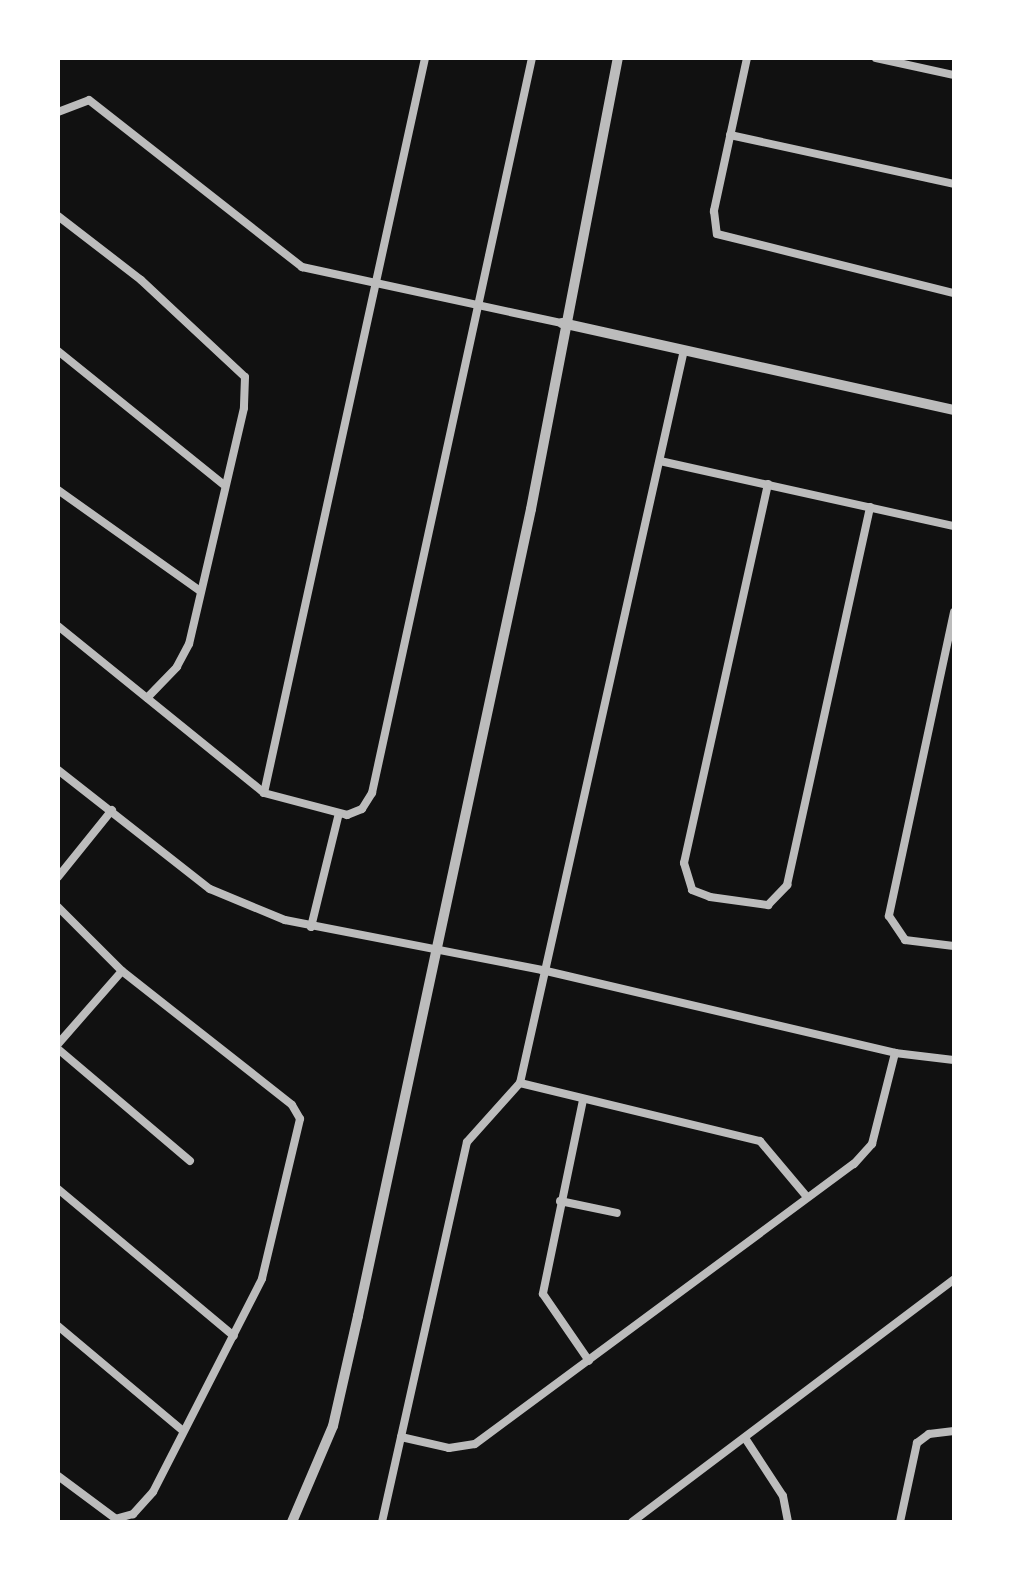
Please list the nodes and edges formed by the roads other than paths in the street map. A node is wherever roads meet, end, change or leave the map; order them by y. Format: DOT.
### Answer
graph roads {
  1 [pos="425,58"];
  2 [pos="532,58"];
  3 [pos="618,58"];
  4 [pos="747,58"];
  5 [pos="876,58"];
  6 [pos="954,75"];
  7 [pos="58,112"];
  8 [pos="730,135"];
  9 [pos="954,184"];
  10 [pos="58,216"];
  11 [pos="376,284"];
  12 [pos="954,293"];
  13 [pos="478,306"];
  14 [pos="562,323"];
  15 [pos="58,350"];
  16 [pos="684,350"];
  17 [pos="954,410"];
  18 [pos="660,462"];
  19 [pos="224,484"];
  20 [pos="768,484"];
  21 [pos="58,490"];
  22 [pos="870,507"];
  23 [pos="954,526"];
  24 [pos="200,591"];
  25 [pos="954,612"];
  26 [pos="58,626"];
  27 [pos="147,698"];
  28 [pos="58,770"];
  29 [pos="264,792"];
  30 [pos="112,810"];
  31 [pos="339,813"];
  32 [pos="58,877"];
  33 [pos="58,907"];
  34 [pos="311,927"];
  35 [pos="954,946"];
  36 [pos="436,949"];
  37 [pos="542,970"];
  38 [pos="122,971"];
  39 [pos="58,1047"];
  40 [pos="895,1053"];
  41 [pos="954,1060"];
  42 [pos="520,1083"];
  43 [pos="584,1100"];
  44 [pos="190,1161"];
  45 [pos="58,1189"];
  46 [pos="807,1197"];
  47 [pos="560,1201"];
  48 [pos="616,1213"];
  49 [pos="954,1279"];
  50 [pos="58,1326"];
  51 [pos="234,1336"];
  52 [pos="589,1360"];
  53 [pos="183,1431"];
  54 [pos="954,1431"];
  55 [pos="401,1437"];
  56 [pos="746,1438"];
  57 [pos="58,1476"];
  58 [pos="292,1522"];
  59 [pos="382,1522"];
  60 [pos="632,1522"];
  61 [pos="788,1522"];
  62 [pos="900,1522"];
  1 -- 11 [label="street"];
  2 -- 13 [label="street"];
  3 -- 14 [label="street"];
  4 -- 8 [label="street"];
  5 -- 6 [label="street"];
  7 -- 11 [label="street"];
  8 -- 9 [label="street"];
  8 -- 12 [label="street"];
  10 -- 19 [label="street"];
  11 -- 13 [label="street"];
  11 -- 29 [label="street"];
  13 -- 14 [label="street"];
  13 -- 31 [label="street"];
  14 -- 16 [label="street"];
  14 -- 36 [label="street"];
  15 -- 19 [label="street"];
  16 -- 17 [label="street"];
  16 -- 18 [label="street"];
  18 -- 20 [label="street"];
  18 -- 37 [label="street"];
  19 -- 24 [label="street"];
  20 -- 22 [label="street"];
  20 -- 22 [label="street"];
  21 -- 24 [label="street"];
  22 -- 23 [label="street"];
  24 -- 27 [label="street"];
  25 -- 35 [label="street"];
  26 -- 27 [label="street"];
  27 -- 29 [label="street"];
  28 -- 30 [label="street"];
  29 -- 31 [label="street"];
  30 -- 32 [label="street"];
  30 -- 34 [label="street"];
  31 -- 34 [label="street"];
  33 -- 38 [label="street"];
  34 -- 36 [label="street"];
  36 -- 37 [label="street"];
  36 -- 58 [label="street"];
  37 -- 40 [label="street"];
  37 -- 42 [label="street"];
  38 -- 39 [label="street"];
  38 -- 51 [label="street"];
  39 -- 44 [label="street"];
  40 -- 41 [label="street"];
  40 -- 46 [label="street"];
  42 -- 43 [label="street"];
  42 -- 55 [label="street"];
  43 -- 46 [label="street"];
  43 -- 47 [label="street"];
  45 -- 51 [label="street"];
  46 -- 52 [label="street"];
  47 -- 48 [label="street"];
  47 -- 52 [label="street"];
  49 -- 56 [label="street"];
  50 -- 53 [label="street"];
  51 -- 53 [label="street"];
  52 -- 55 [label="street"];
  53 -- 57 [label="street"];
  54 -- 62 [label="street"];
  55 -- 59 [label="street"];
  56 -- 60 [label="street"];
  56 -- 61 [label="street"];
}
